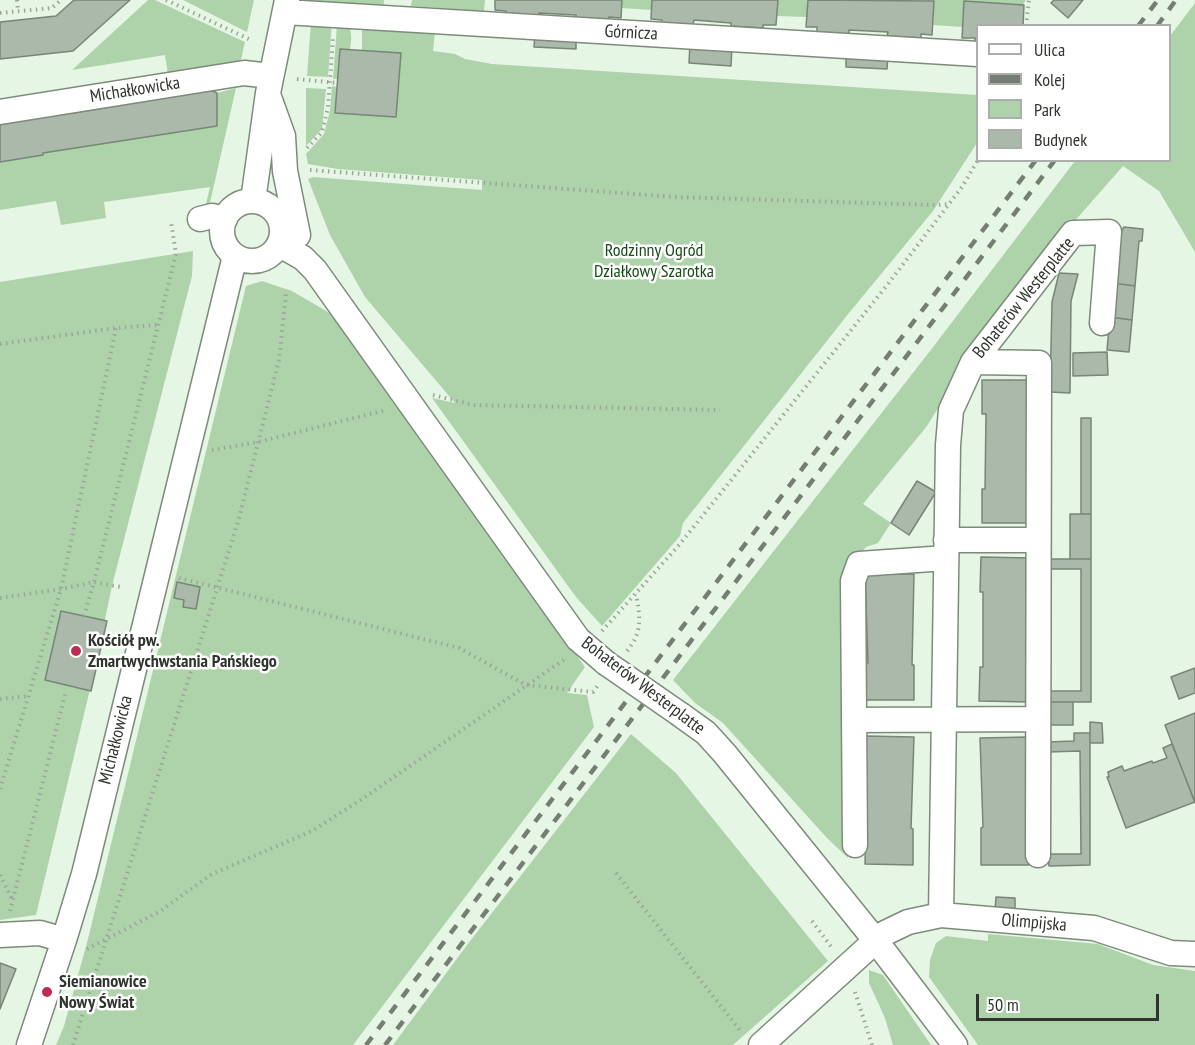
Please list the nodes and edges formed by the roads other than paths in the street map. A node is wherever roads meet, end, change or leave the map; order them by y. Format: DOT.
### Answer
graph roads {
  1 [pos="286,6"];
  2 [pos="976,54"];
  3 [pos="269,85"];
  4 [pos="0,112"];
  5 [pos="254,201"];
  6 [pos="200,219"];
  7 [pos="225,219"];
  8 [pos="280,245"];
  9 [pos="235,256"];
  10 [pos="303,258"];
  11 [pos="1102,323"];
  12 [pos="973,362"];
  13 [pos="1038,540"];
  14 [pos="946,549"];
  15 [pos="1037,719"];
  16 [pos="854,720"];
  17 [pos="944,720"];
  18 [pos="855,845"];
  19 [pos="1038,855"];
  20 [pos="941,915"];
  21 [pos="4,934"];
  22 [pos="876,941"];
  23 [pos="71,947"];
  24 [pos="1195,954"];
  25 [pos="753,1040"];
  26 [pos="29,1045"];
  27 [pos="955,1045"];
  1 -- 2 [label="street, Górnicza"];
  1 -- 3 [label="street"];
  3 -- 4 [label="street, Michałkowicka"];
  3 -- 5 [label="street"];
  3 -- 10 [label="street, Bohaterów Westerplatte"];
  5 -- 7 [label="street"];
  5 -- 8 [label="street"];
  6 -- 7 [label="street"];
  7 -- 9 [label="street"];
  8 -- 9 [label="street"];
  8 -- 10 [label="street, Bohaterów Westerplatte"];
  9 -- 23 [label="street, Michałkowicka"];
  10 -- 22 [label="street, Bohaterów Westerplatte, bridge"];
  11 -- 12 [label="street, Bohaterów Westerplatte"];
  12 -- 13 [label="street"];
  12 -- 14 [label="street, Bohaterów Westerplatte"];
  13 -- 14 [label="street"];
  13 -- 15 [label="street"];
  14 -- 16 [label="street"];
  14 -- 17 [label="street, Bohaterów Westerplatte"];
  15 -- 17 [label="street"];
  15 -- 19 [label="street"];
  16 -- 17 [label="street"];
  16 -- 18 [label="street"];
  17 -- 20 [label="street, Bohaterów Westerplatte"];
  20 -- 22 [label="street, Olimpijska"];
  20 -- 24 [label="street, Olimpijska"];
  21 -- 23 [label="street"];
  22 -- 25 [label="street, Olimpijska"];
  22 -- 27 [label="street, Bohaterów Westerplatte"];
  23 -- 26 [label="street, Michałkowicka"];
}
